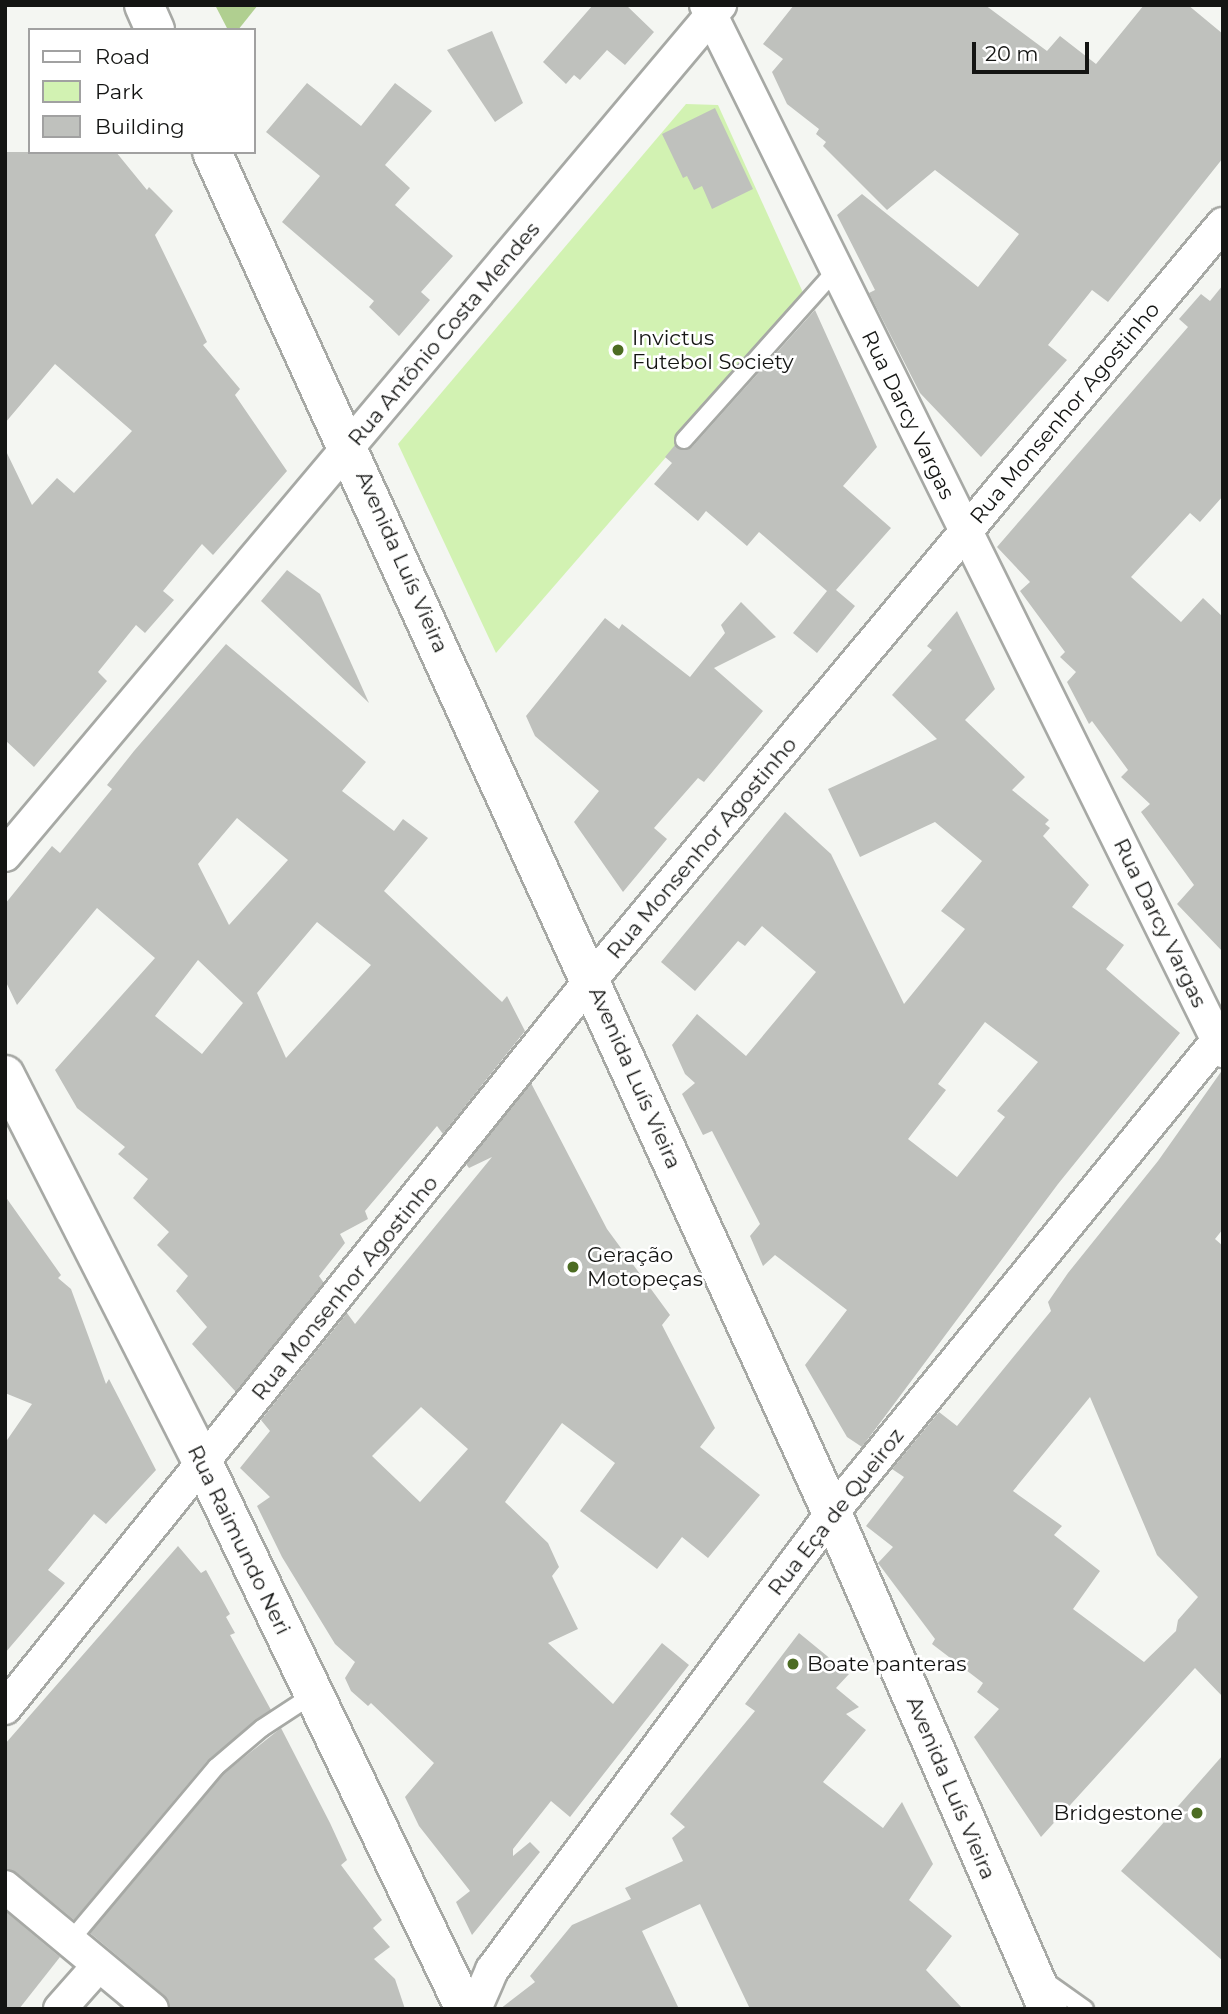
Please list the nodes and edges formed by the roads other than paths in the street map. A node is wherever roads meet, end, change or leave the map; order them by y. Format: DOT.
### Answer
graph roads {
  1 [pos="144,5"];
  2 [pos="712,9"];
  3 [pos="154,28"];
  4 [pos="213,154"];
  5 [pos="1223,224"];
  6 [pos="836,270"];
  7 [pos="684,440"];
  8 [pos="349,446"];
  9 [pos="965,532"];
  10 [pos="5,855"];
  11 [pos="590,981"];
  12 [pos="1221,1042"];
  13 [pos="5,1075"];
  14 [pos="204,1465"];
  15 [pos="832,1513"];
  16 [pos="314,1694"];
  17 [pos="5,1707"];
  18 [pos="5,1887"];
  19 [pos="70,1941"];
  20 [pos="98,1966"];
  21 [pos="1030,1971"];
  22 [pos="60,2009"];
  23 [pos="152,2009"];
  24 [pos="465,2009"];
  25 [pos="475,2009"];
  26 [pos="1048,2009"];
  27 [pos="1085,2009"];
  1 -- 3 [label="main road"];
  2 -- 6 [label="street, Rua Darcy Vargas"];
  2 -- 8 [label="street, Rua Antônio Costa Mendes"];
  4 -- 8 [label="main road, Avenida Luís Vieira"];
  5 -- 9 [label="street, Rua Monsenhor Agostinho"];
  6 -- 7 [label="lane"];
  6 -- 9 [label="street, Rua Darcy Vargas"];
  8 -- 10 [label="street, Rua Antônio Costa Mendes"];
  8 -- 11 [label="main road, Avenida Luís Vieira"];
  9 -- 11 [label="street, Rua Monsenhor Agostinho"];
  9 -- 12 [label="street, Rua Darcy Vargas"];
  11 -- 14 [label="street, Rua Monsenhor Agostinho"];
  11 -- 15 [label="main road, Avenida Luís Vieira"];
  12 -- 15 [label="street, Rua Eça de Queiroz"];
  13 -- 14 [label="main road, Rua Raimundo Neri"];
  14 -- 16 [label="main road, Rua Raimundo Neri"];
  14 -- 17 [label="street, Rua Monsenhor Agostinho"];
  15 -- 21 [label="main road, Avenida Luís Vieira"];
  15 -- 25 [label="street, Rua Eça de Queiroz"];
  16 -- 19 [label="lane"];
  16 -- 24 [label="main road, Rua Raimundo Neri"];
  18 -- 19 [label="street"];
  19 -- 20 [label="street"];
  20 -- 22 [label="street"];
  20 -- 23 [label="street"];
  21 -- 26 [label="main road, Avenida Luís Vieira"];
  21 -- 27 [label="lane"];
}
